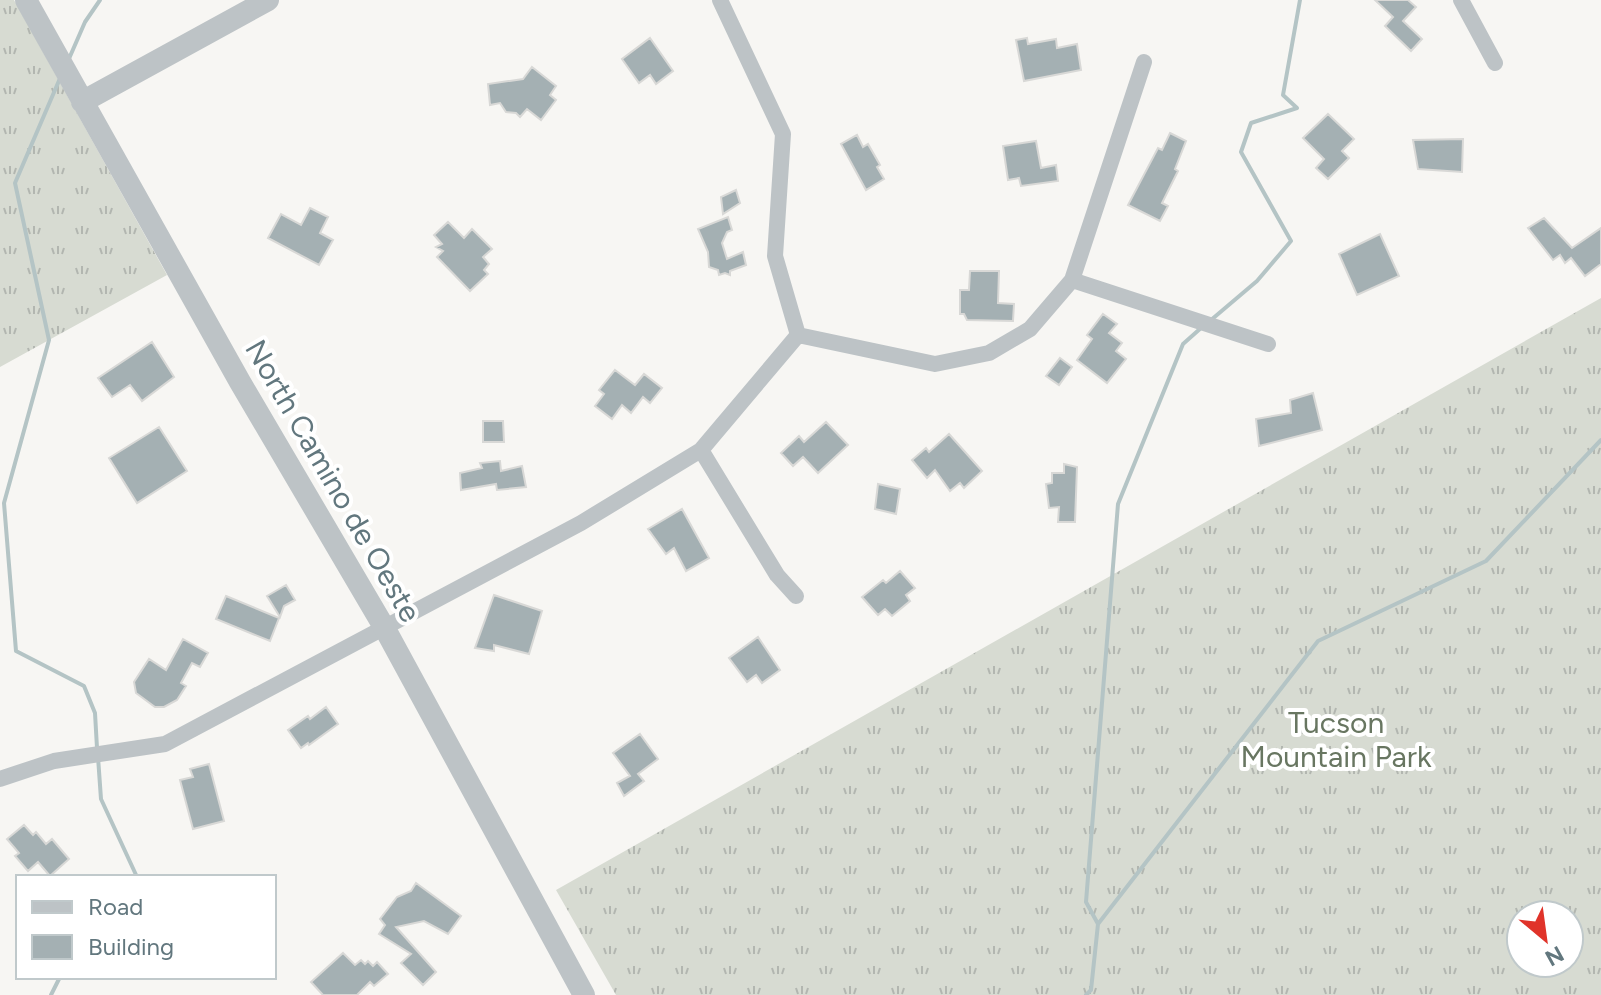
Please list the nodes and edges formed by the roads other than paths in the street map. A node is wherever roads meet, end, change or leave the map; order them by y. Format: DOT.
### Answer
graph roads {
  1 [pos="26,0"];
  2 [pos="268,0"];
  3 [pos="720,0"];
  4 [pos="1461,0"];
  5 [pos="1144,62"];
  6 [pos="1495,63"];
  7 [pos="82,102"];
  8 [pos="1072,280"];
  9 [pos="798,335"];
  10 [pos="1268,344"];
  11 [pos="701,450"];
  12 [pos="796,596"];
  13 [pos="384,627"];
  14 [pos="0,779"];
  15 [pos="583,995"];
  1 -- 7 [label="street, North Camino de Oeste"];
  2 -- 7 [label="street"];
  3 -- 9 [label="street"];
  4 -- 6 [label="street"];
  5 -- 8 [label="street"];
  7 -- 13 [label="street, North Camino de Oeste"];
  8 -- 9 [label="street"];
  8 -- 10 [label="street"];
  9 -- 11 [label="street"];
  11 -- 12 [label="street"];
  11 -- 13 [label="street"];
  13 -- 14 [label="street"];
  13 -- 15 [label="street, North Camino de Oeste"];
}
